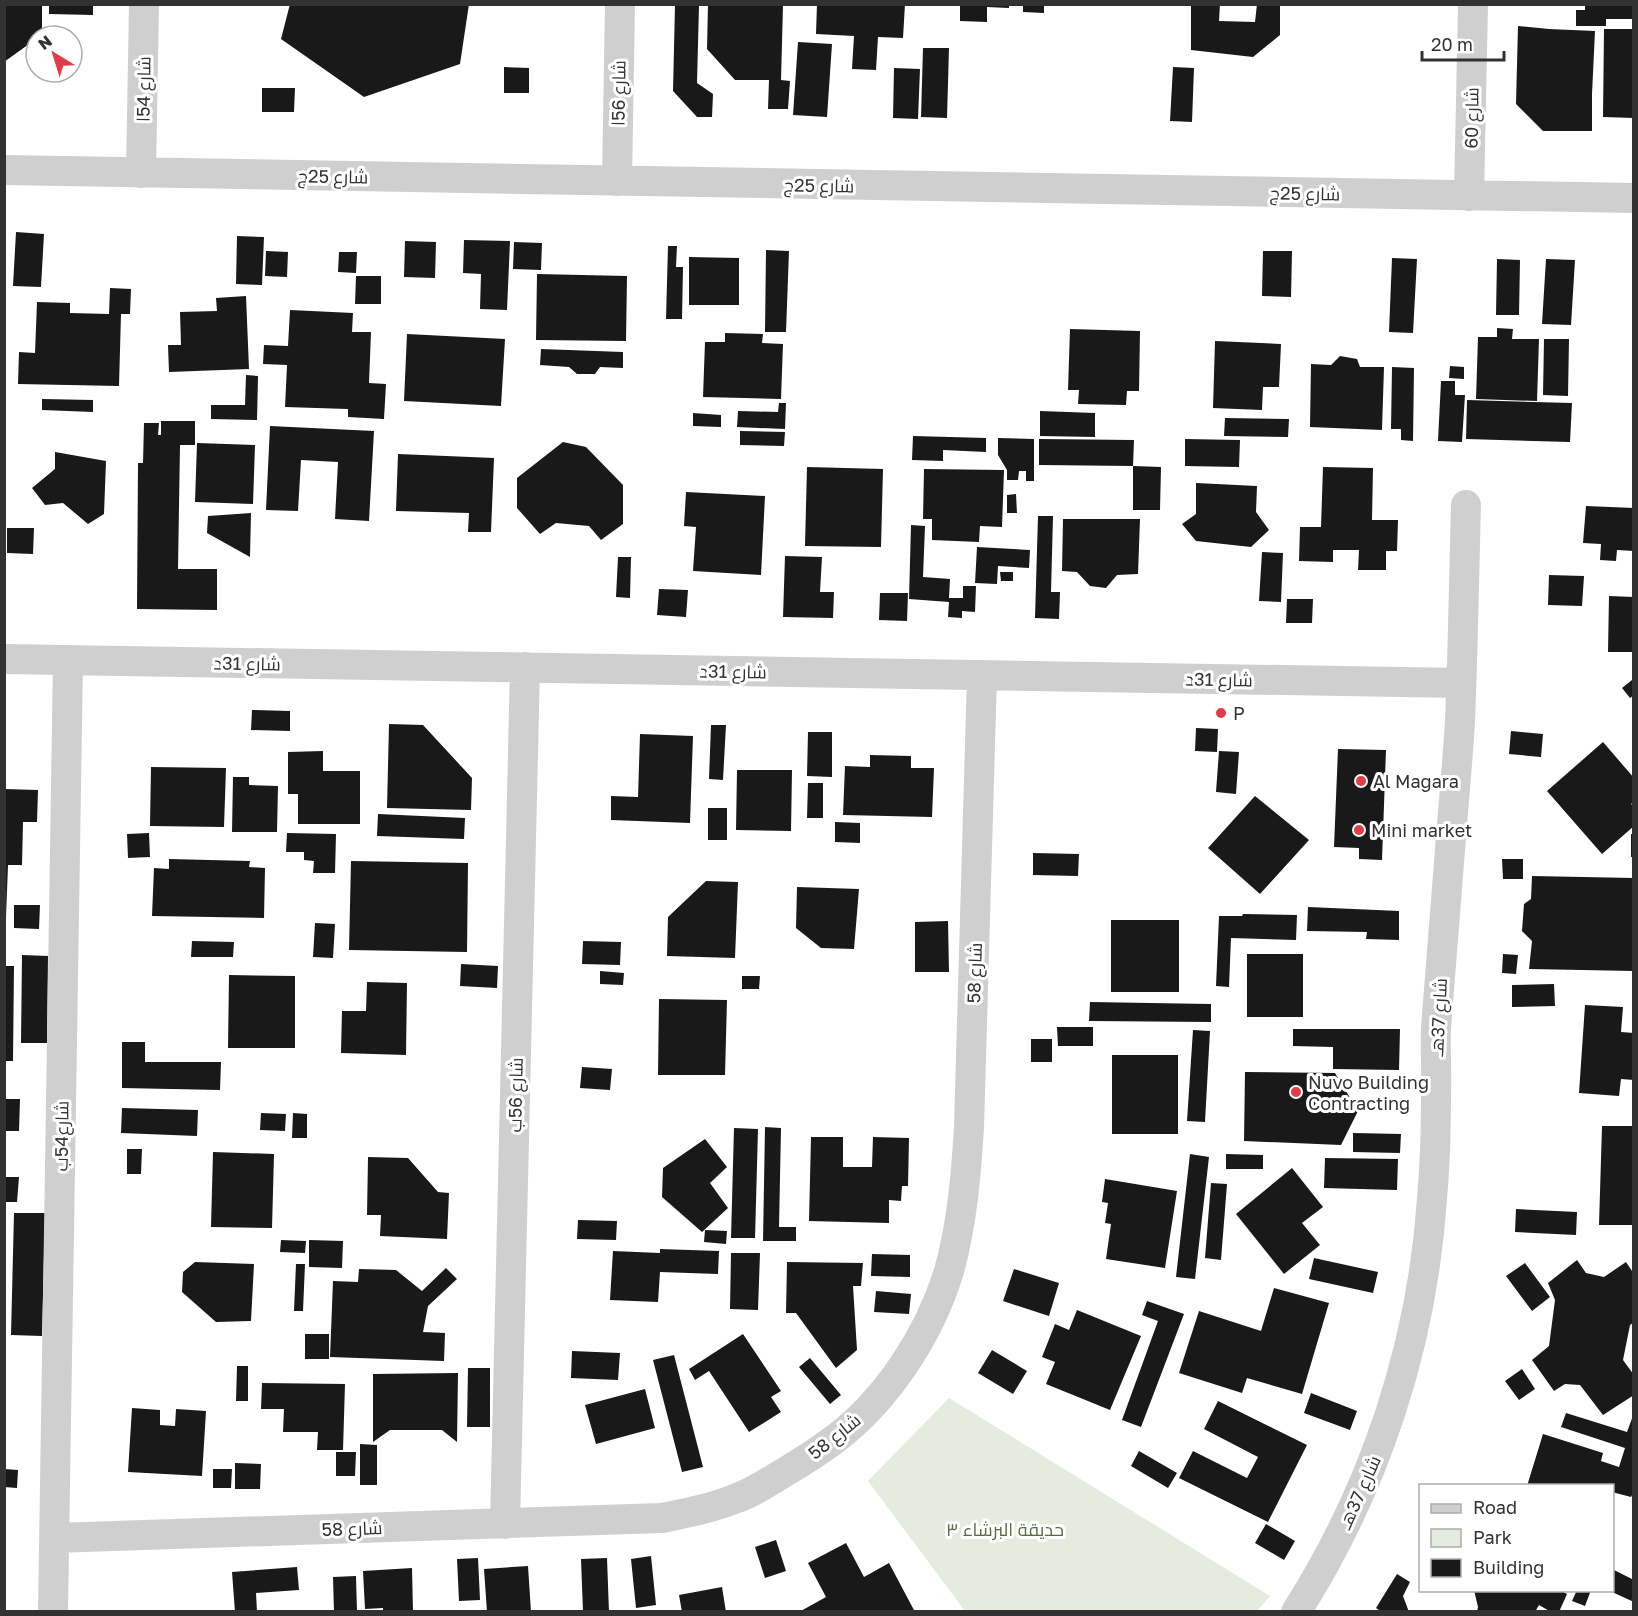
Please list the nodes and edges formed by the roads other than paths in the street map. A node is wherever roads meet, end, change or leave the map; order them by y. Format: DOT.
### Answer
graph roads {
  1 [pos="144,4"];
  2 [pos="620,4"];
  3 [pos="1473,4"];
  4 [pos="4,171"];
  5 [pos="141,173"];
  6 [pos="617,181"];
  7 [pos="1469,196"];
  8 [pos="1634,198"];
  9 [pos="1466,505"];
  10 [pos="4,659"];
  11 [pos="68,660"];
  12 [pos="525,667"];
  13 [pos="982,675"];
  14 [pos="1461,683"];
  15 [pos="505,1524"];
  16 [pos="54,1538"];
  17 [pos="53,1611"];
  18 [pos="1296,1611"];
  1 -- 5 [label="street, شارع 54ا"];
  2 -- 6 [label="street, شارع 56ا"];
  3 -- 7 [label="street, شارع 60"];
  4 -- 5 [label="street, شارع 25ج"];
  5 -- 6 [label="street, شارع 25ج"];
  6 -- 7 [label="street, شارع 25ج"];
  7 -- 8 [label="street, شارع 25ج"];
  9 -- 14 [label="street, شارع 37هـ"];
  10 -- 11 [label="street, شارع 31د"];
  11 -- 12 [label="street, شارع 31د"];
  11 -- 16 [label="street, شارع54ب"];
  12 -- 13 [label="street, شارع 31د"];
  12 -- 15 [label="street, شارع 56ب"];
  13 -- 14 [label="street, شارع 31د"];
  13 -- 15 [label="street, شارع 58"];
  14 -- 18 [label="street, شارع 37هـ"];
  15 -- 16 [label="street, شارع 58"];
  16 -- 17 [label="street, شارع54ب"];
}
